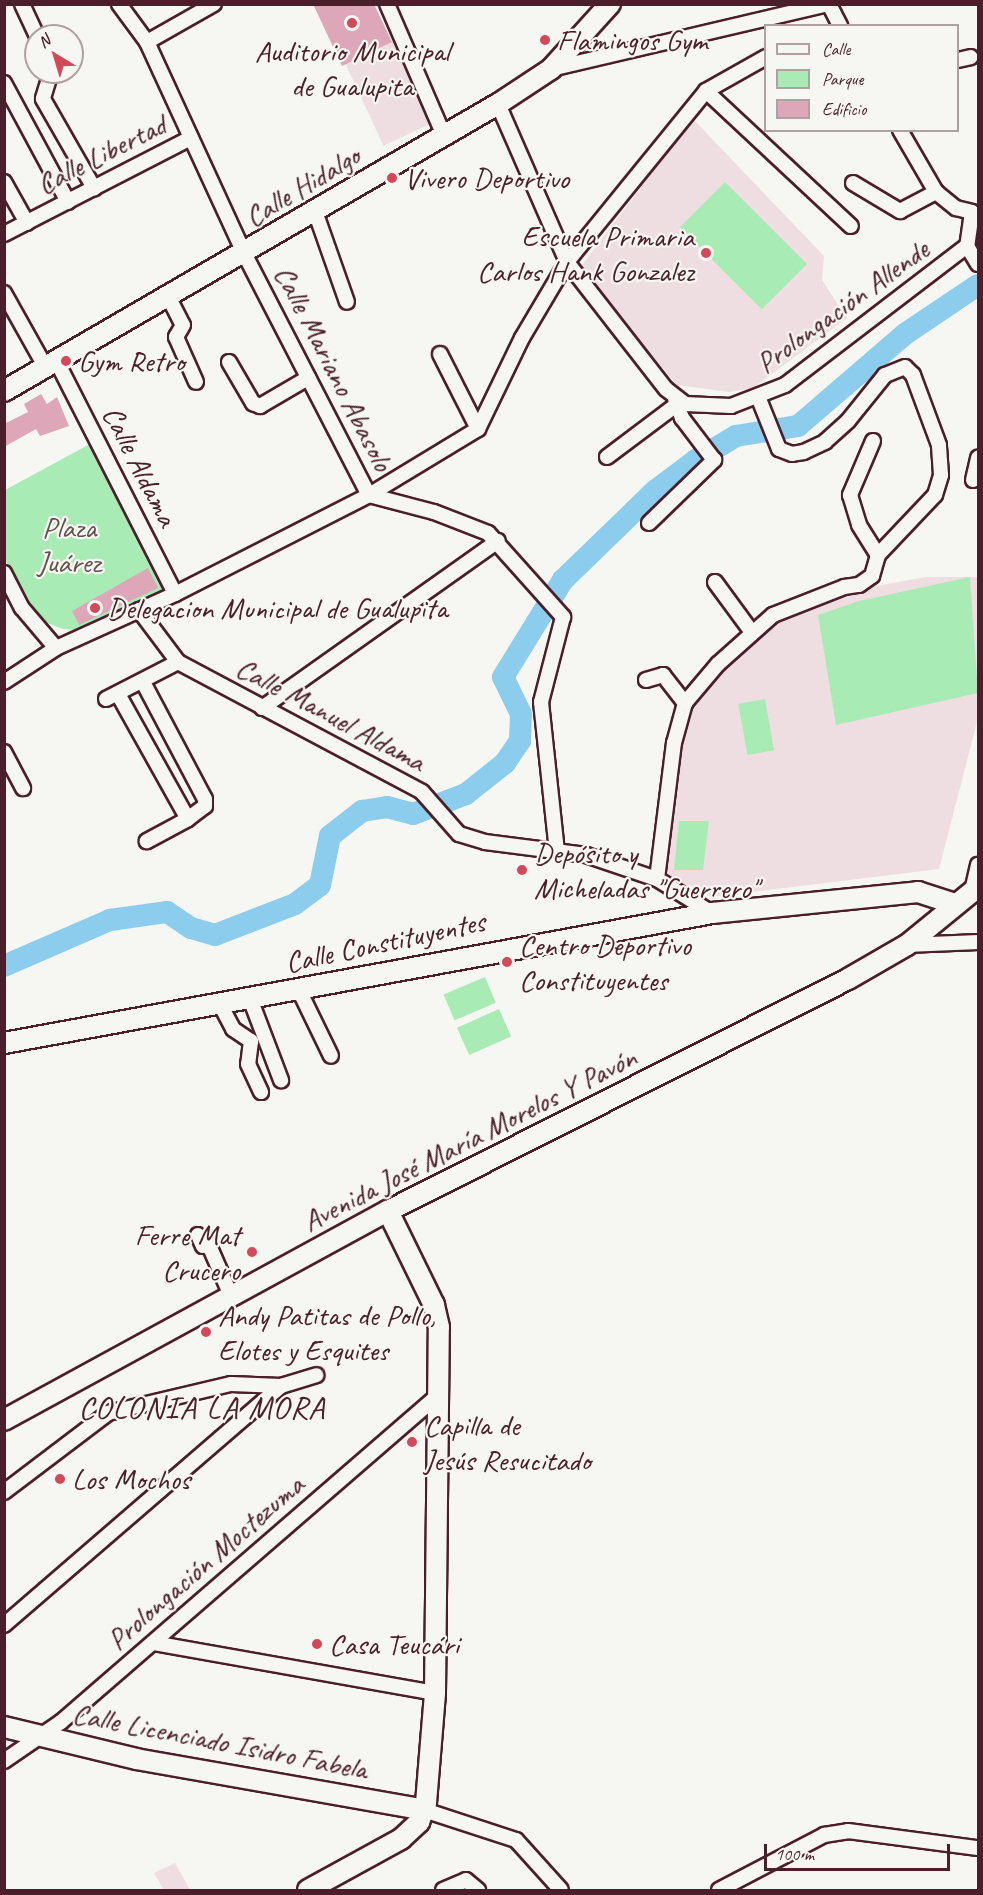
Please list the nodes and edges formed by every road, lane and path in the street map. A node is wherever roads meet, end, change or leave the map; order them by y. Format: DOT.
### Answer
graph roads {
  1 [pos="22,4"];
  2 [pos="119,4"];
  3 [pos="214,4"];
  4 [pos="387,4"];
  5 [pos="610,4"];
  6 [pos="829,4"];
  7 [pos="191,9"];
  8 [pos="814,10"];
  9 [pos="31,24"];
  10 [pos="806,24"];
  11 [pos="839,24"];
  12 [pos="147,42"];
  13 [pos="764,58"];
  14 [pos="551,69"];
  15 [pos="4,83"];
  16 [pos="47,84"];
  17 [pos="706,91"];
  18 [pos="498,104"];
  19 [pos="901,132"];
  20 [pos="444,136"];
  21 [pos="191,138"];
  22 [pos="4,182"];
  23 [pos="852,183"];
  24 [pos="94,188"];
  25 [pos="936,192"];
  26 [pos="68,202"];
  27 [pos="975,212"];
  28 [pos="316,214"];
  29 [pos="27,223"];
  30 [pos="851,226"];
  31 [pos="4,234"];
  32 [pos="967,246"];
  33 [pos="245,255"];
  34 [pos="567,261"];
  35 [pos="976,262"];
  36 [pos="4,293"];
  37 [pos="169,298"];
  38 [pos="346,302"];
  39 [pos="440,354"];
  40 [pos="230,362"];
  41 [pos="52,365"];
  42 [pos="308,378"];
  43 [pos="196,382"];
  44 [pos="4,391"];
  45 [pos="759,399"];
  46 [pos="675,403"];
  47 [pos="478,429"];
  48 [pos="873,441"];
  49 [pos="607,457"];
  50 [pos="978,458"];
  51 [pos="973,480"];
  52 [pos="369,495"];
  53 [pos="649,523"];
  54 [pos="498,541"];
  55 [pos="878,555"];
  56 [pos="4,573"];
  57 [pos="715,582"];
  58 [pos="175,594"];
  59 [pos="139,610"];
  60 [pos="751,631"];
  61 [pos="56,648"];
  62 [pos="178,662"];
  63 [pos="646,680"];
  64 [pos="4,682"];
  65 [pos="143,682"];
  66 [pos="685,703"];
  67 [pos="262,708"];
  68 [pos="4,752"];
  69 [pos="23,788"];
  70 [pos="188,819"];
  71 [pos="147,841"];
  72 [pos="557,851"];
  73 [pos="978,865"];
  74 [pos="657,879"];
  75 [pos="975,889"];
  76 [pos="955,904"];
  77 [pos="712,913"];
  78 [pos="978,942"];
  79 [pos="908,945"];
  80 [pos="299,990"];
  81 [pos="251,1000"];
  82 [pos="221,1006"];
  83 [pos="4,1043"];
  84 [pos="331,1056"];
  85 [pos="281,1080"];
  86 [pos="261,1092"];
  87 [pos="388,1211"];
  88 [pos="198,1235"];
  89 [pos="232,1298"];
  90 [pos="316,1375"];
  91 [pos="281,1386"];
  92 [pos="436,1397"];
  93 [pos="4,1420"];
  94 [pos="4,1492"];
  95 [pos="4,1624"];
  96 [pos="154,1643"];
  97 [pos="435,1694"];
  98 [pos="4,1727"];
  99 [pos="42,1738"];
  100 [pos="4,1761"];
  101 [pos="424,1810"];
  102 [pos="978,1848"];
  103 [pos="333,1884"];
  104 [pos="308,1890"];
  105 [pos="443,1890"];
  106 [pos="478,1890"];
  107 [pos="561,1890"];
  108 [pos="719,1890"];
  1 -- 9 [label="street"];
  2 -- 12 [label="street, Calle Mariano Abasolo"];
  3 -- 7 [label="street"];
  4 -- 20 [label="street"];
  5 -- 14 [label="main road, Calle Hidalgo"];
  6 -- 8 [label="street"];
  6 -- 11 [label="street"];
  7 -- 12 [label="street"];
  8 -- 10 [label="street"];
  8 -- 14 [label="street"];
  12 -- 21 [label="street, Calle Mariano Abasolo"];
  13 -- 17 [label="street"];
  14 -- 18 [label="main road, Calle Hidalgo"];
  15 -- 26 [label="street"];
  16 -- 24 [label="street"];
  17 -- 30 [label="street"];
  17 -- 34 [label="street"];
  18 -- 20 [label="main road, Calle Hidalgo"];
  18 -- 34 [label="street"];
  19 -- 25 [label="street"];
  20 -- 28 [label="main road, Calle Hidalgo"];
  21 -- 24 [label="street, Calle Libertad"];
  21 -- 33 [label="street, Calle Mariano Abasolo"];
  22 -- 29 [label="street"];
  23 -- 25 [label="street"];
  24 -- 26 [label="street, Calle Libertad"];
  25 -- 27 [label="street"];
  26 -- 29 [label="street, Calle Libertad"];
  27 -- 32 [label="street"];
  28 -- 33 [label="main road, Calle Hidalgo"];
  28 -- 38 [label="street"];
  29 -- 31 [label="street, Calle Libertad"];
  32 -- 35 [label="street"];
  32 -- 45 [label="street, Prolongación Allende"];
  33 -- 37 [label="main road, Calle Hidalgo"];
  33 -- 42 [label="street, Calle Mariano Abasolo"];
  34 -- 46 [label="street"];
  34 -- 47 [label="street"];
  36 -- 41 [label="street"];
  37 -- 41 [label="main road, Calle Hidalgo"];
  37 -- 43 [label="street"];
  39 -- 47 [label="street"];
  40 -- 42 [label="street"];
  41 -- 44 [label="main road, Calle Hidalgo"];
  41 -- 58 [label="street, Calle Aldama"];
  42 -- 52 [label="street, Calle Mariano Abasolo"];
  45 -- 46 [label="street, Prolongación Allende"];
  45 -- 55 [label="street"];
  46 -- 49 [label="street"];
  46 -- 53 [label="street"];
  47 -- 52 [label="street"];
  48 -- 55 [label="street"];
  50 -- 51 [label="street"];
  52 -- 54 [label="street, Calle Mariano Abasolo"];
  52 -- 58 [label="street"];
  54 -- 67 [label="street"];
  54 -- 72 [label="street, Calle Mariano Abasolo"];
  55 -- 60 [label="street"];
  56 -- 61 [label="street"];
  57 -- 60 [label="street"];
  58 -- 59 [label="street"];
  59 -- 61 [label="street"];
  59 -- 62 [label="street, Calle Manuel Aldama"];
  60 -- 66 [label="street"];
  61 -- 64 [label="street"];
  62 -- 65 [label="street"];
  62 -- 67 [label="street, Calle Manuel Aldama"];
  63 -- 66 [label="street"];
  65 -- 70 [label="street"];
  65 -- 70 [label="street"];
  66 -- 74 [label="street"];
  67 -- 72 [label="street, Calle Manuel Aldama"];
  68 -- 69 [label="street"];
  70 -- 71 [label="street"];
  72 -- 74 [label="street, Calle Manuel Aldama"];
  73 -- 75 [label="street"];
  74 -- 77 [label="street, Calle Manuel Aldama"];
  75 -- 76 [label="main road, Avenida José María Morelos Y Pavón"];
  76 -- 77 [label="main road, Calle Constituyentes"];
  76 -- 79 [label="main road, Avenida José María Morelos Y Pavón"];
  77 -- 80 [label="main road, Calle Constituyentes"];
  78 -- 79 [label="street"];
  79 -- 87 [label="main road, Avenida José María Morelos Y Pavón"];
  80 -- 81 [label="main road, Calle Constituyentes"];
  80 -- 84 [label="street"];
  81 -- 82 [label="main road, Calle Constituyentes"];
  81 -- 85 [label="street"];
  82 -- 83 [label="main road, Calle Constituyentes"];
  82 -- 86 [label="street"];
  87 -- 89 [label="main road, Avenida José María Morelos Y Pavón"];
  87 -- 92 [label="main road"];
  88 -- 89 [label="street"];
  89 -- 93 [label="main road, Avenida José María Morelos Y Pavón"];
  90 -- 91 [label="street"];
  91 -- 94 [label="street"];
  91 -- 95 [label="street"];
  92 -- 96 [label="street, Prolongación Moctezuma"];
  92 -- 97 [label="main road"];
  96 -- 97 [label="street"];
  96 -- 99 [label="street, Prolongación Moctezuma"];
  97 -- 101 [label="main road"];
  98 -- 99 [label="main road, Calle Licenciado Isidro Fabela"];
  99 -- 100 [label="street, Prolongación Moctezuma"];
  99 -- 101 [label="main road, Calle Licenciado Isidro Fabela"];
  101 -- 103 [label="main road"];
  101 -- 107 [label="street"];
  102 -- 108 [label="street"];
  103 -- 104 [label="main road"];
  105 -- 106 [label="street"];
}
